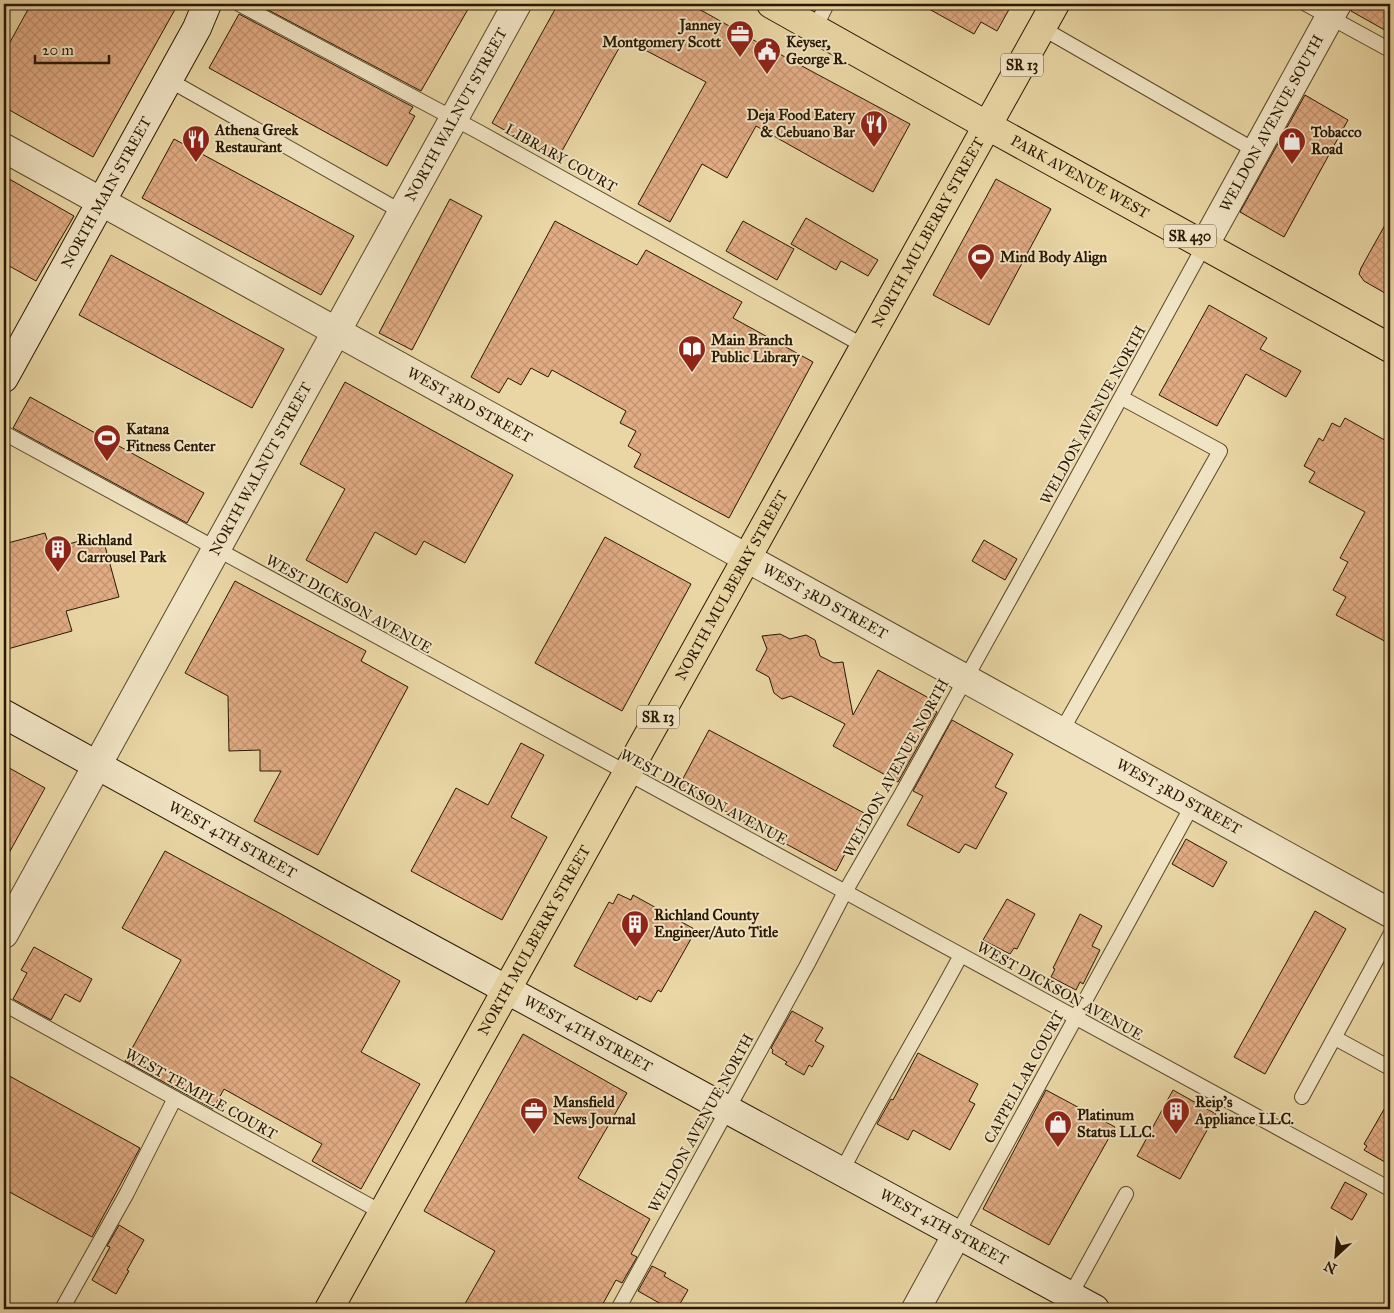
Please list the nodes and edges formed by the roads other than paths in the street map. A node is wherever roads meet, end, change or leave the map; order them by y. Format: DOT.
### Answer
graph roads {
  1 [pos="207,4"];
  2 [pos="239,4"];
  3 [pos="517,4"];
  4 [pos="771,4"];
  5 [pos="827,4"];
  6 [pos="1055,4"];
  7 [pos="1306,4"];
  8 [pos="1333,10"];
  9 [pos="814,28"];
  10 [pos="1042,28"];
  11 [pos="1390,50"];
  12 [pos="169,80"];
  13 [pos="454,118"];
  14 [pos="988,126"];
  15 [pos="4,148"];
  16 [pos="1256,151"];
  17 [pos="101,202"];
  18 [pos="402,212"];
  19 [pos="1205,244"];
  20 [pos="336,332"];
  21 [pos="864,346"];
  22 [pos="1390,348"];
  23 [pos="4,378"];
  24 [pos="1122,398"];
  25 [pos="4,433"];
  26 [pos="216,550"];
  27 [pos="746,558"];
  28 [pos="965,679"];
  29 [pos="4,714"];
  30 [pos="1061,732"];
  31 [pos="97,765"];
  32 [pos="627,774"];
  33 [pos="1193,804"];
  34 [pos="845,892"];
  35 [pos="1389,915"];
  36 [pos="4,934"];
  37 [pos="961,955"];
  38 [pos="507,989"];
  39 [pos="4,1004"];
  40 [pos="1075,1018"];
  41 [pos="1334,1038"];
  42 [pos="1390,1068"];
  43 [pos="1302,1097"];
  44 [pos="175,1098"];
  45 [pos="727,1108"];
  46 [pos="842,1171"];
  47 [pos="1390,1189"];
  48 [pos="1126,1194"];
  49 [pos="383,1213"];
  50 [pos="957,1234"];
  51 [pos="1067,1302"];
  52 [pos="62,1309"];
  53 [pos="329,1309"];
  54 [pos="618,1309"];
  55 [pos="916,1309"];
  56 [pos="1095,1309"];
  1 -- 12 [label="street, NORTH MAIN STREET"];
  2 -- 13 [label="lane, LIBRARY COURT"];
  3 -- 13 [label="street, NORTH WALNUT STREET"];
  4 -- 9 [label="main road, PARK AVENUE WEST / SR 430"];
  5 -- 9 [label="lane"];
  6 -- 10 [label="main road, SR 13"];
  7 -- 8 [label="lane"];
  8 -- 11 [label="lane"];
  8 -- 16 [label="street, WELDON AVENUE SOUTH"];
  9 -- 14 [label="main road, PARK AVENUE WEST / SR 430"];
  10 -- 14 [label="main road, SR 13"];
  10 -- 16 [label="lane"];
  12 -- 17 [label="street, NORTH MAIN STREET"];
  12 -- 18 [label="lane"];
  13 -- 18 [label="street, NORTH WALNUT STREET"];
  13 -- 21 [label="lane, LIBRARY COURT"];
  14 -- 19 [label="main road, PARK AVENUE WEST / SR 430"];
  14 -- 21 [label="main road, NORTH MULBERRY STREET / SR 13"];
  15 -- 17 [label="street, WEST 3RD STREET"];
  16 -- 19 [label="street, WELDON AVENUE SOUTH"];
  17 -- 20 [label="street, WEST 3RD STREET"];
  17 -- 23 [label="street, NORTH MAIN STREET"];
  18 -- 20 [label="street, NORTH WALNUT STREET"];
  19 -- 22 [label="main road, PARK AVENUE WEST / SR 430"];
  19 -- 24 [label="lane, WELDON AVENUE NORTH"];
  20 -- 26 [label="street, NORTH WALNUT STREET"];
  20 -- 27 [label="street, WEST 3RD STREET"];
  21 -- 27 [label="main road, NORTH MULBERRY STREET / SR 13"];
  24 -- 28 [label="lane, WELDON AVENUE NORTH"];
  24 -- 30 [label="lane"];
  25 -- 26 [label="lane, WEST DICKSON AVENUE"];
  26 -- 31 [label="street, NORTH WALNUT STREET"];
  26 -- 32 [label="lane, WEST DICKSON AVENUE"];
  27 -- 28 [label="street, WEST 3RD STREET"];
  27 -- 32 [label="main road, NORTH MULBERRY STREET / SR 13"];
  28 -- 30 [label="street, WEST 3RD STREET"];
  28 -- 34 [label="lane, WELDON AVENUE NORTH"];
  29 -- 31 [label="street, WEST 4TH STREET"];
  30 -- 33 [label="street, WEST 3RD STREET"];
  31 -- 36 [label="street, NORTH WALNUT STREET"];
  31 -- 38 [label="street, WEST 4TH STREET"];
  32 -- 34 [label="lane, WEST DICKSON AVENUE"];
  32 -- 38 [label="main road, NORTH MULBERRY STREET / SR 13"];
  33 -- 35 [label="street, WEST 3RD STREET"];
  33 -- 40 [label="lane, CAPPELLAR COURT"];
  34 -- 37 [label="lane, WEST DICKSON AVENUE"];
  34 -- 45 [label="lane, WELDON AVENUE NORTH"];
  35 -- 41 [label="lane"];
  37 -- 40 [label="lane, WEST DICKSON AVENUE"];
  37 -- 46 [label="lane"];
  38 -- 45 [label="street, WEST 4TH STREET"];
  38 -- 49 [label="main road, NORTH MULBERRY STREET / SR 13"];
  39 -- 44 [label="lane, WEST TEMPLE COURT"];
  40 -- 47 [label="lane, WEST DICKSON AVENUE"];
  40 -- 50 [label="lane, CAPPELLAR COURT"];
  41 -- 42 [label="lane"];
  41 -- 43 [label="lane"];
  44 -- 49 [label="lane, WEST TEMPLE COURT"];
  44 -- 52 [label="lane"];
  45 -- 46 [label="street, WEST 4TH STREET"];
  45 -- 54 [label="lane, WELDON AVENUE NORTH"];
  46 -- 50 [label="street, WEST 4TH STREET"];
  48 -- 51 [label="lane"];
  49 -- 53 [label="main road, NORTH MULBERRY STREET / SR 13"];
  50 -- 51 [label="street, WEST 4TH STREET"];
  50 -- 55 [label="street"];
  51 -- 56 [label="street, WEST 4TH STREET"];
}
